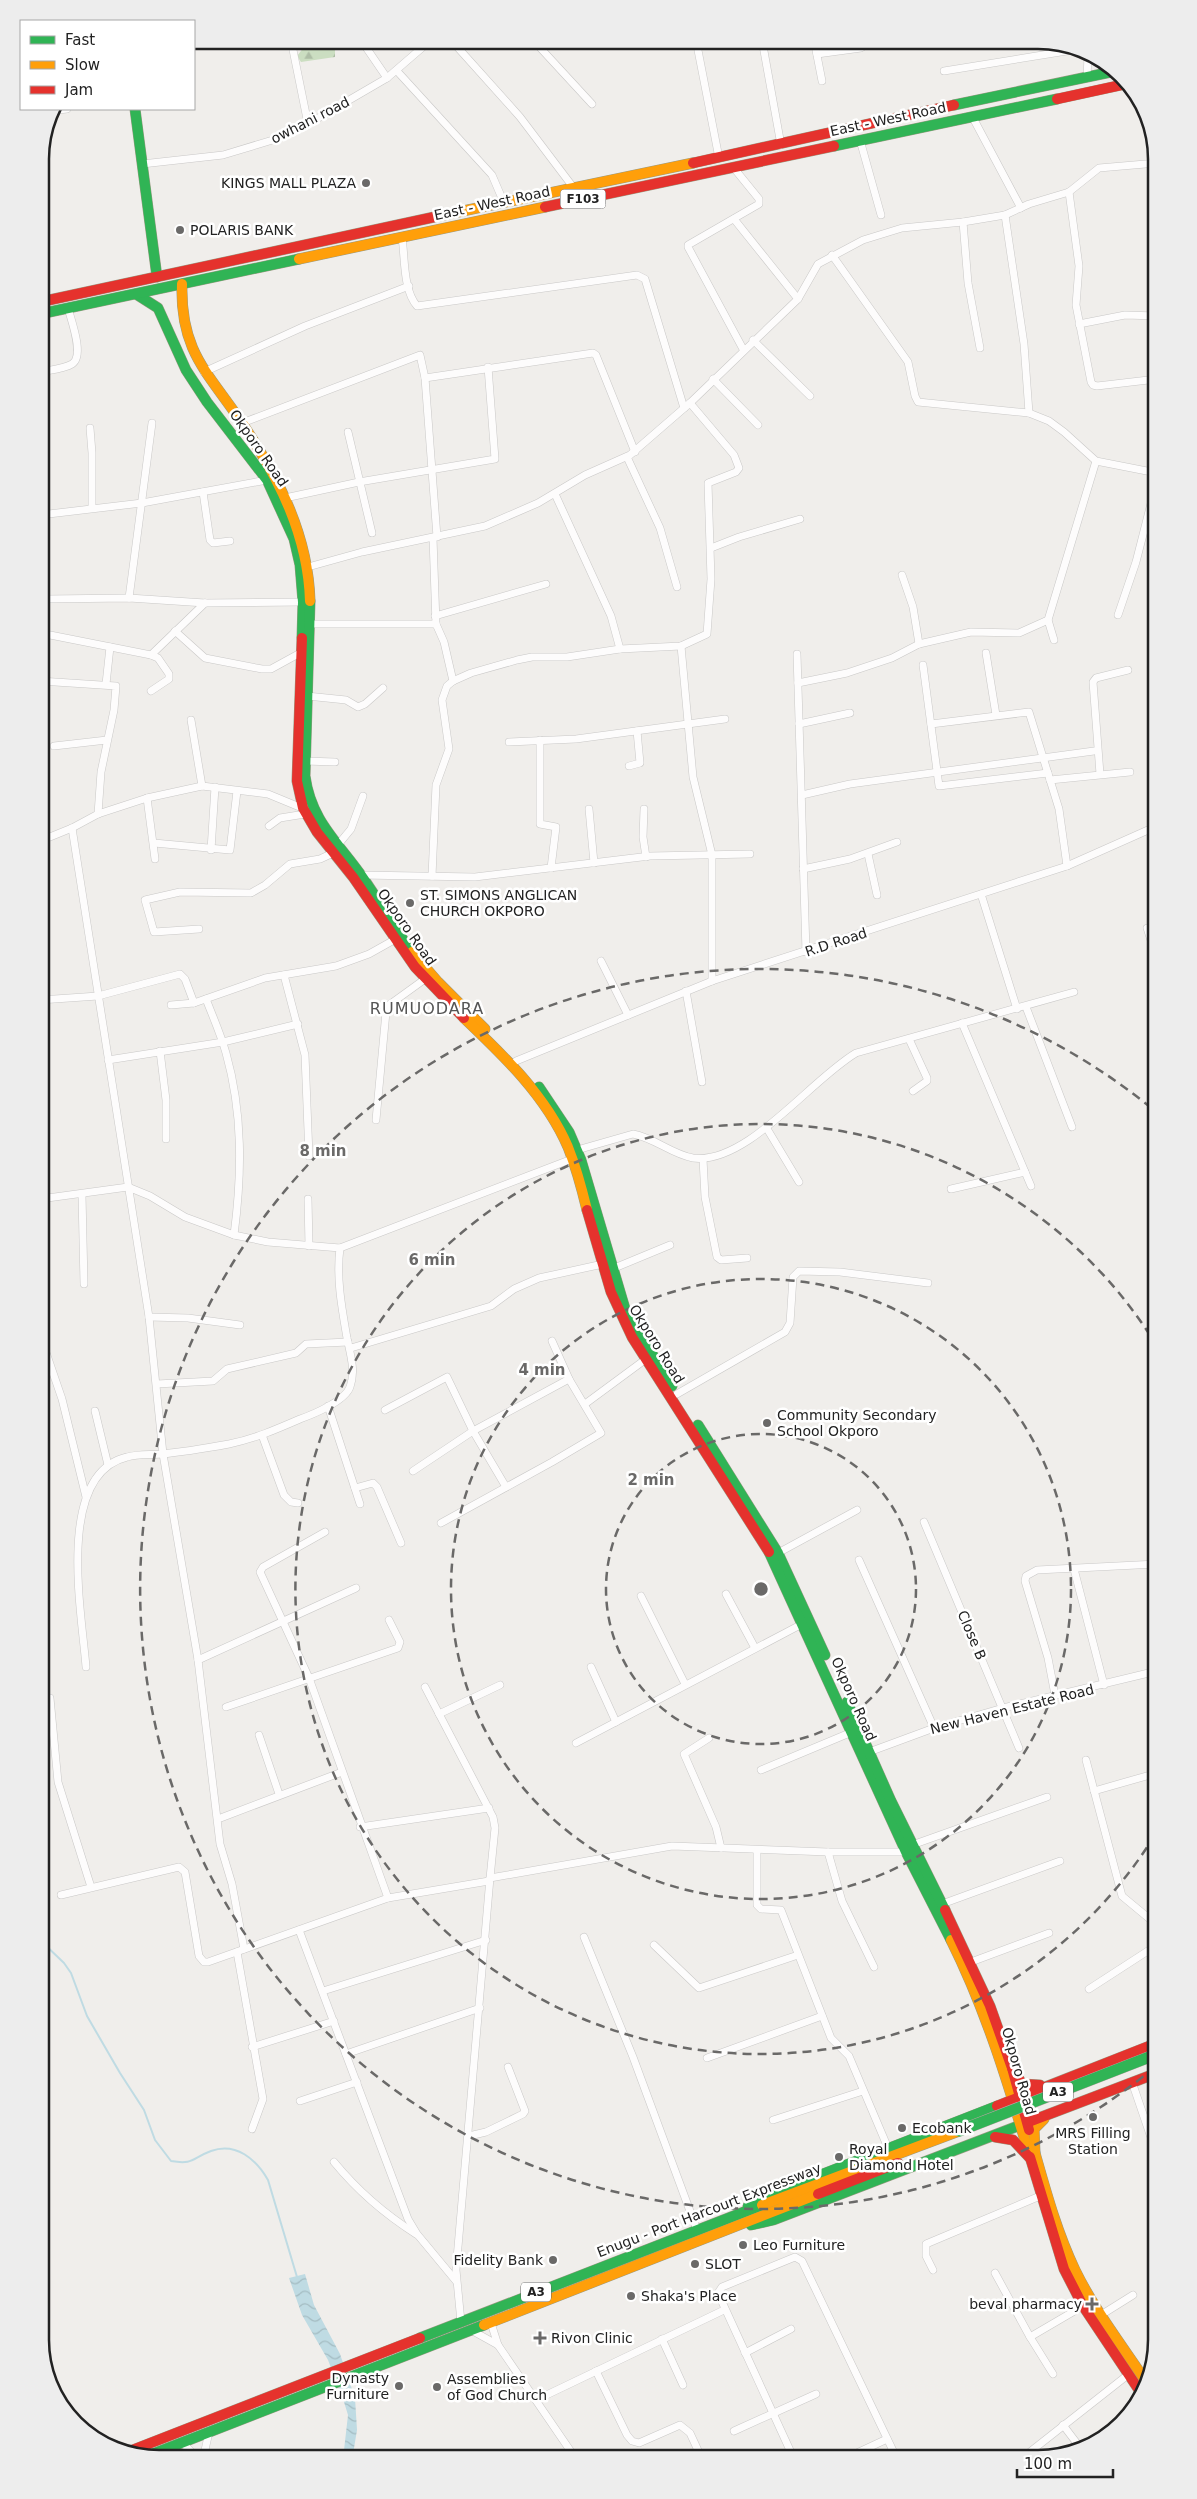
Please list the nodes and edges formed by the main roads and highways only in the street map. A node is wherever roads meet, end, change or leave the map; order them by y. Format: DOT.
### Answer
graph roads {
  1 [pos="1107,73"];
  2 [pos="1120,85"];
  3 [pos="135,110"];
  4 [pos="157,277"];
  5 [pos="182,284"];
  6 [pos="136,294"];
  7 [pos="49,300"];
  8 [pos="49,312"];
  9 [pos="180,317"];
  10 [pos="164,322"];
  11 [pos="335,849"];
  12 [pos="574,1155"];
  13 [pos="608,1266"];
  14 [pos="909,1849"];
  15 [pos="1148,2047"];
  16 [pos="1148,2058"];
  17 [pos="1148,2066"];
  18 [pos="1012,2068"];
  19 [pos="1148,2076"];
  20 [pos="1061,2081"];
  21 [pos="1016,2098"];
  22 [pos="1058,2110"];
  23 [pos="1023,2124"];
  24 [pos="961,2135"];
  25 [pos="988,2138"];
  26 [pos="1032,2155"];
  27 [pos="720,2221"];
  28 [pos="712,2234"];
  29 [pos="355,2369"];
  30 [pos="1142,2376"];
  31 [pos="330,2379"];
  32 [pos="1138,2388"];
  33 [pos="138,2448"];
  34 [pos="162,2450"];
  1 -- 4 [label="main road, East - West Road / F103"];
  2 -- 5 [label="main road, East - West Road / F103"];
  3 -- 4 [label="main road"];
  4 -- 7 [label="main road, East - West Road / F103"];
  5 -- 6 [label="main road, East - West Road / F103"];
  5 -- 9 [label="main road, Okporo Road"];
  6 -- 8 [label="main road, East - West Road / F103"];
  6 -- 10 [label="main road, Okporo Road"];
  9 -- 10 [label="main road"];
  9 -- 11 [label="main road, Okporo Road"];
  10 -- 11 [label="main road, Okporo Road"];
  11 -- 12 [label="main road, Okporo Road"];
  11 -- 12 [label="main road, Okporo Road"];
  12 -- 13 [label="main road, Okporo Road"];
  13 -- 14 [label="main road, Okporo Road"];
  13 -- 14 [label="main road, Okporo Road"];
  14 -- 18 [label="main road, Okporo Road"];
  14 -- 21 [label="main road, Okporo Road"];
  15 -- 20 [label="main road"];
  16 -- 24 [label="main road, Enugu - Port Harcourt Expressway / A3, bridge"];
  17 -- 24 [label="main road, Enugu - Port Harcourt Expressway / A3"];
  18 -- 20 [label="main road"];
  18 -- 21 [label="main road, Okporo Road"];
  19 -- 22 [label="main road"];
  20 -- 21 [label="main road"];
  21 -- 23 [label="main road, Okporo Road"];
  21 -- 27 [label="main road"];
  22 -- 23 [label="main road"];
  22 -- 26 [label="main road"];
  23 -- 25 [label="main road"];
  23 -- 26 [label="main road, Okporo Road"];
  24 -- 27 [label="main road, Enugu - Port Harcourt Expressway / A3"];
  24 -- 28 [label="main road, Enugu - Port Harcourt Expressway / A3"];
  25 -- 26 [label="main road"];
  25 -- 28 [label="main road"];
  26 -- 30 [label="main road, Okporo Road"];
  26 -- 32 [label="main road, Okporo Road"];
  27 -- 29 [label="main road, Enugu - Port Harcourt Expressway / A3"];
  28 -- 29 [label="main road, Enugu - Port Harcourt Expressway / A3"];
  29 -- 31 [label="main road, Enugu - Port Harcourt Expressway / A3"];
  31 -- 33 [label="main road, A3"];
  31 -- 34 [label="main road, A3"];
}
